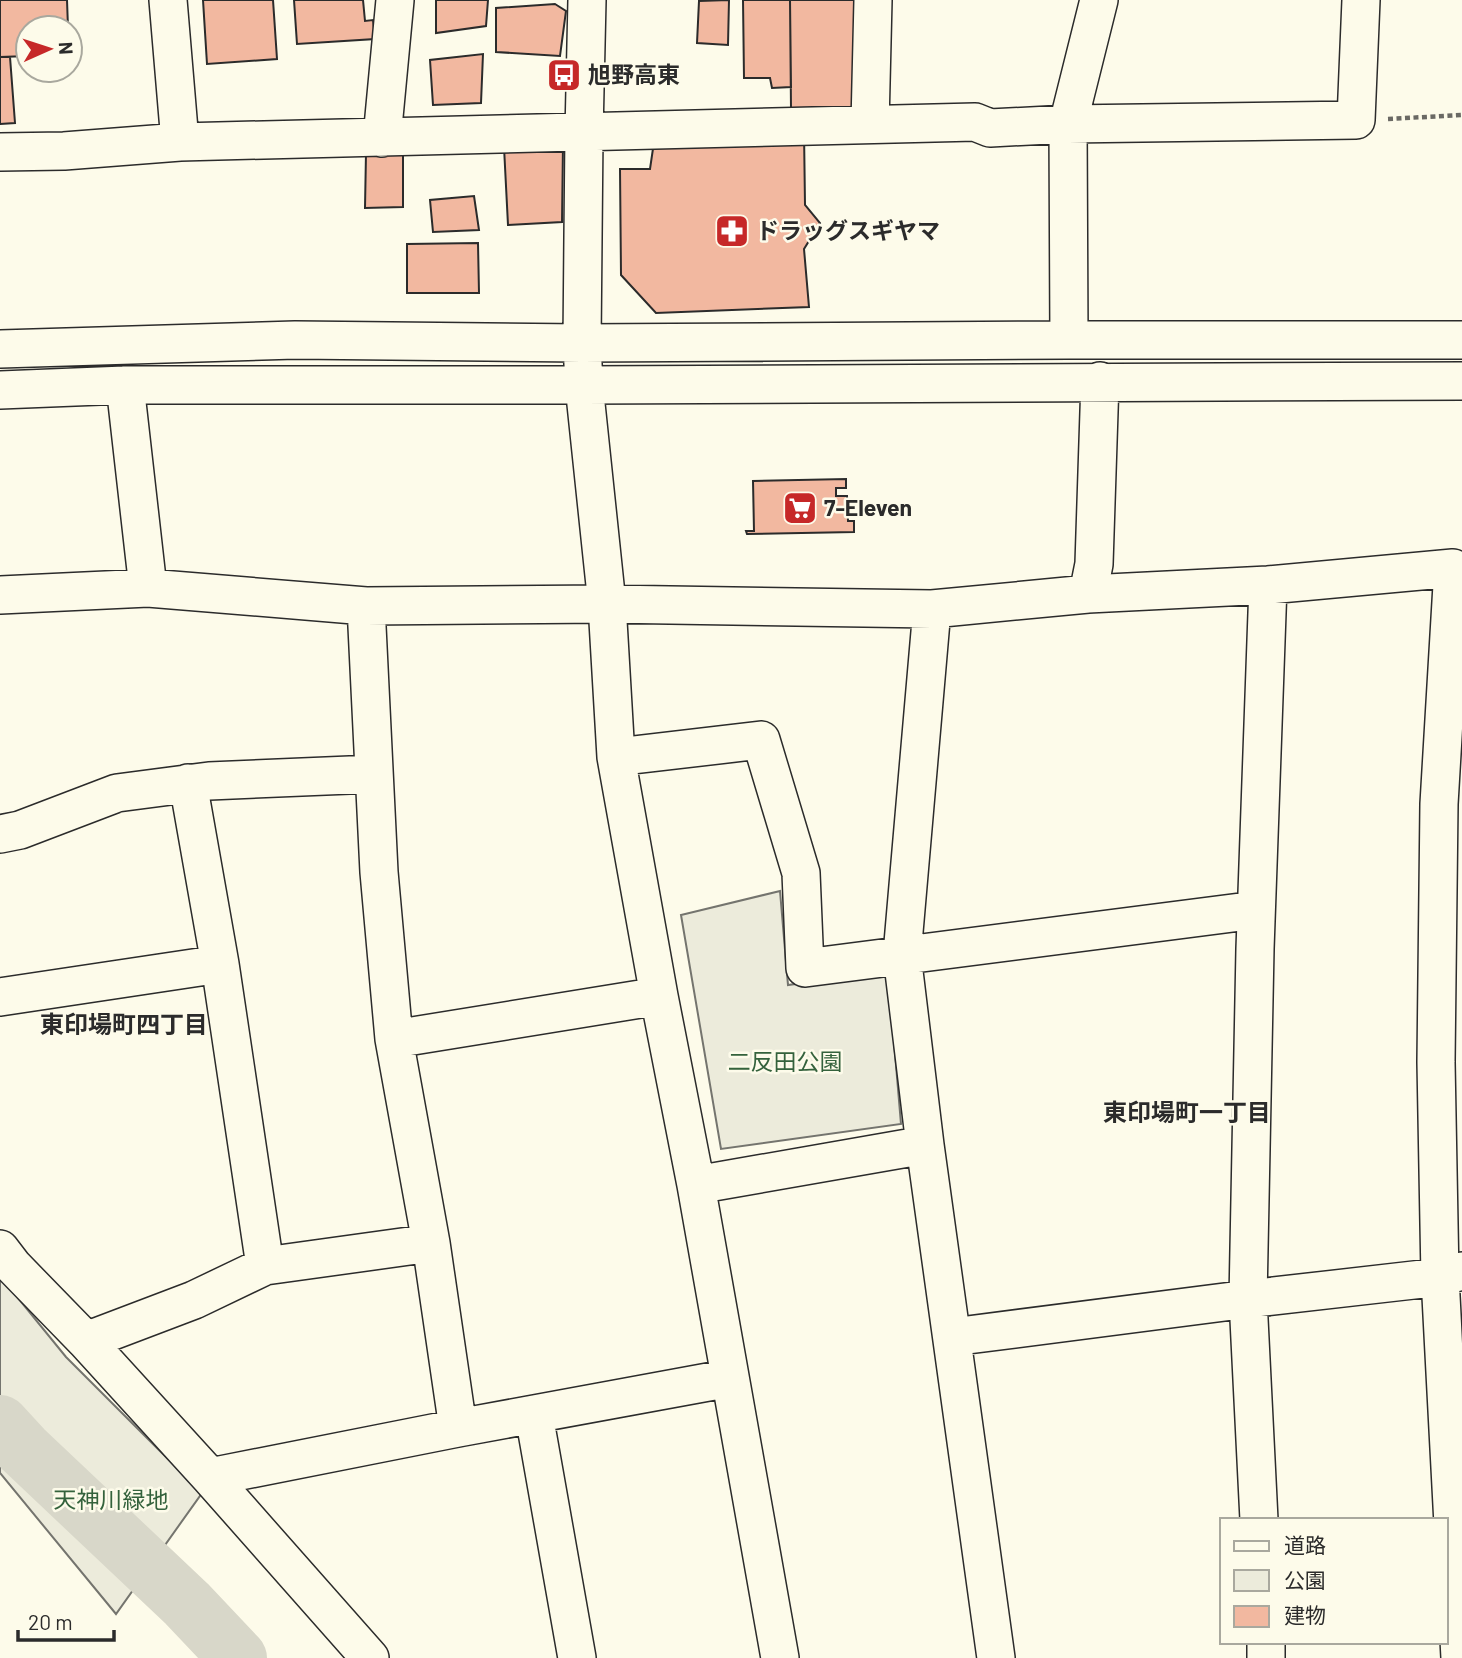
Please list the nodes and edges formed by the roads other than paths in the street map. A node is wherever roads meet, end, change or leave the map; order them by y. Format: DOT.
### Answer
graph roads {
  1 [pos="168,0"];
  2 [pos="395,0"];
  3 [pos="587,0"];
  4 [pos="873,0"];
  5 [pos="1099,0"];
  6 [pos="1360,0"];
  7 [pos="870,124"];
  8 [pos="1068,124"];
  9 [pos="584,133"];
  10 [pos="382,138"];
  11 [pos="180,142"];
  12 [pos="0,152"];
  13 [pos="1069,340"];
  14 [pos="1462,340"];
  15 [pos="582,343"];
  16 [pos="0,349"];
  17 [pos="1462,381"];
  18 [pos="1100,382"];
  19 [pos="125,385"];
  20 [pos="584,385"];
  21 [pos="0,390"];
  22 [pos="1268,585"];
  23 [pos="148,589"];
  24 [pos="0,594"];
  25 [pos="1088,594"];
  26 [pos="607,604"];
  27 [pos="366,606"];
  28 [pos="932,609"];
  29 [pos="616,757"];
  30 [pos="374,774"];
  31 [pos="188,783"];
  32 [pos="0,834"];
  33 [pos="1256,910"];
  34 [pos="902,956"];
  35 [pos="220,964"];
  36 [pos="659,996"];
  37 [pos="0,997"];
  38 [pos="394,1039"];
  39 [pos="925,1145"];
  40 [pos="696,1185"];
  41 [pos="431,1243"];
  42 [pos="0,1249"];
  43 [pos="265,1266"];
  44 [pos="1451,1274"];
  45 [pos="1248,1299"];
  46 [pos="952,1337"];
  47 [pos="86,1342"];
  48 [pos="730,1377"];
  49 [pos="534,1415"];
  50 [pos="457,1428"];
  51 [pos="210,1477"];
  52 [pos="1259,1518"];
  53 [pos="370,1658"];
  54 [pos="577,1658"];
  55 [pos="780,1658"];
  56 [pos="996,1658"];
  57 [pos="1460,1658"];
  1 -- 11 [label="street"];
  2 -- 10 [label="street"];
  3 -- 9 [label="street"];
  4 -- 7 [label="street"];
  5 -- 8 [label="street"];
  6 -- 8 [label="street"];
  7 -- 8 [label="street"];
  7 -- 9 [label="street"];
  8 -- 13 [label="street"];
  9 -- 10 [label="street"];
  9 -- 15 [label="street"];
  10 -- 11 [label="street"];
  11 -- 12 [label="street"];
  13 -- 14 [label="street"];
  13 -- 15 [label="street"];
  15 -- 16 [label="street"];
  15 -- 20 [label="street"];
  17 -- 18 [label="street"];
  18 -- 20 [label="street"];
  18 -- 25 [label="street"];
  19 -- 20 [label="street"];
  19 -- 21 [label="street"];
  19 -- 23 [label="street"];
  20 -- 26 [label="street"];
  22 -- 25 [label="street"];
  22 -- 33 [label="street"];
  22 -- 44 [label="street"];
  23 -- 24 [label="street"];
  23 -- 27 [label="street"];
  25 -- 28 [label="street"];
  26 -- 27 [label="street"];
  26 -- 28 [label="street"];
  26 -- 29 [label="street"];
  27 -- 30 [label="street"];
  28 -- 34 [label="street"];
  29 -- 34 [label="street"];
  29 -- 36 [label="street"];
  30 -- 31 [label="street"];
  30 -- 38 [label="street"];
  31 -- 32 [label="street"];
  31 -- 35 [label="street"];
  33 -- 34 [label="street"];
  33 -- 45 [label="street"];
  34 -- 39 [label="street"];
  35 -- 37 [label="street"];
  35 -- 43 [label="street"];
  36 -- 38 [label="street"];
  36 -- 40 [label="street"];
  38 -- 41 [label="street"];
  39 -- 40 [label="street"];
  39 -- 46 [label="street"];
  40 -- 48 [label="street"];
  41 -- 43 [label="street"];
  41 -- 50 [label="street"];
  42 -- 47 [label="street"];
  43 -- 47 [label="street"];
  44 -- 45 [label="street"];
  44 -- 57 [label="street"];
  45 -- 46 [label="street"];
  45 -- 52 [label="street"];
  46 -- 56 [label="street"];
  47 -- 51 [label="street"];
  48 -- 49 [label="street"];
  48 -- 55 [label="street"];
  49 -- 50 [label="street"];
  49 -- 54 [label="street"];
  50 -- 51 [label="street"];
  51 -- 53 [label="street"];
}
